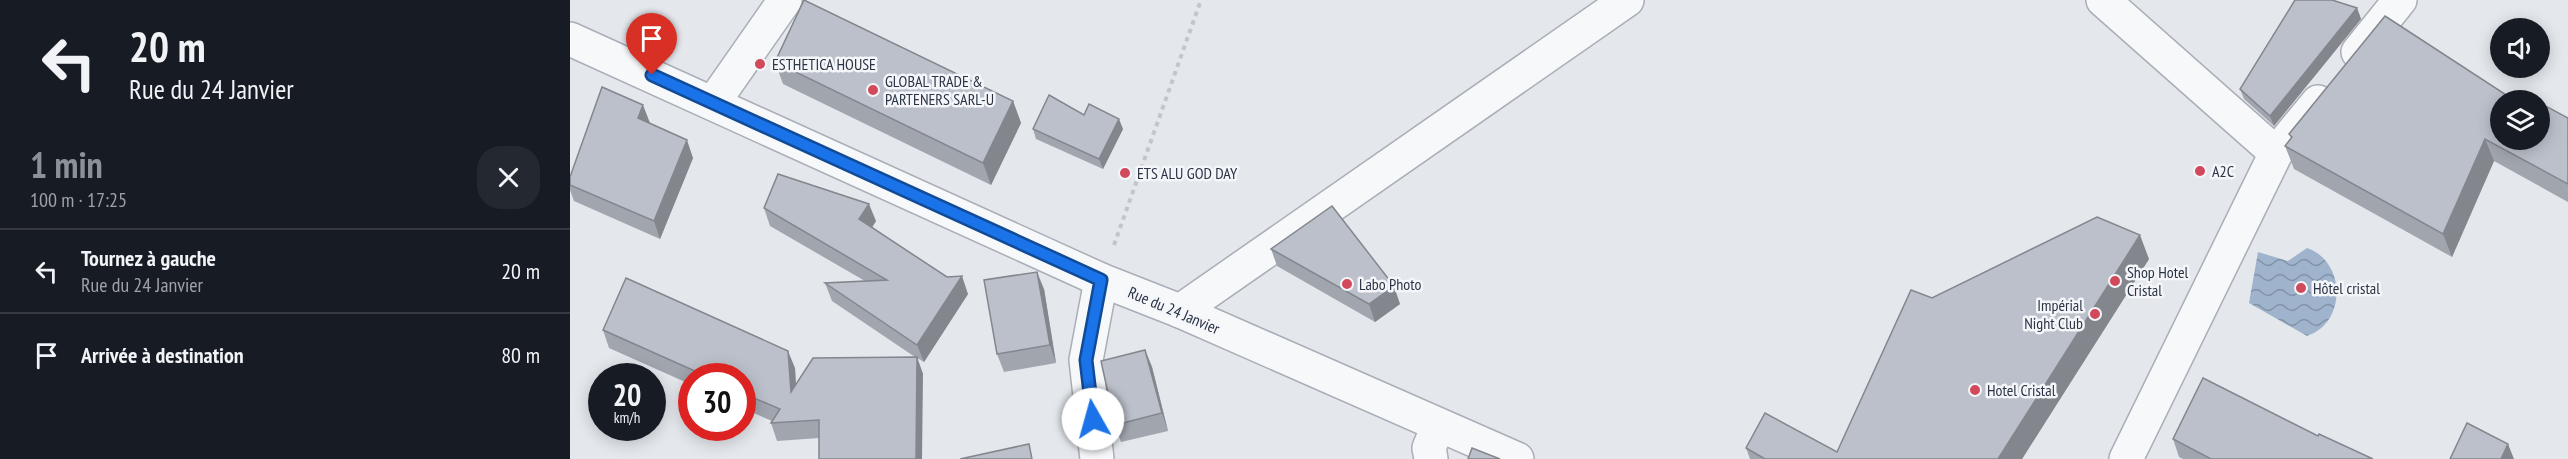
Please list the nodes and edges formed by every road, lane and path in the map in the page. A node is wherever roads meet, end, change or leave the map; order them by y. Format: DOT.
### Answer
graph roads {
  1 [pos="786,0"];
  2 [pos="1201,0"];
  3 [pos="1627,0"];
  4 [pos="2103,0"];
  5 [pos="2400,0"];
  6 [pos="570,39"];
  7 [pos="713,103"];
  8 [pos="2276,153"];
  9 [pos="1101,280"];
  10 [pos="1180,311"];
  11 [pos="1438,426"];
  12 [pos="1097,459"];
  13 [pos="1431,459"];
  14 [pos="1517,459"];
  15 [pos="2126,459"];
  1 -- 7 [label="street"];
  2 -- 9 [label="path"];
  3 -- 10 [label="street"];
  4 -- 8 [label="street"];
  5 -- 8 [label="street"];
  6 -- 7 [label="street, Rue du 24 Janvier"];
  7 -- 9 [label="street, Rue du 24 Janvier"];
  8 -- 15 [label="street"];
  9 -- 10 [label="street, Rue du 24 Janvier"];
  9 -- 12 [label="street"];
  10 -- 11 [label="street, Rue du 24 Janvier"];
  11 -- 13 [label="street"];
  11 -- 14 [label="street, Rue du 24 Janvier"];
}
